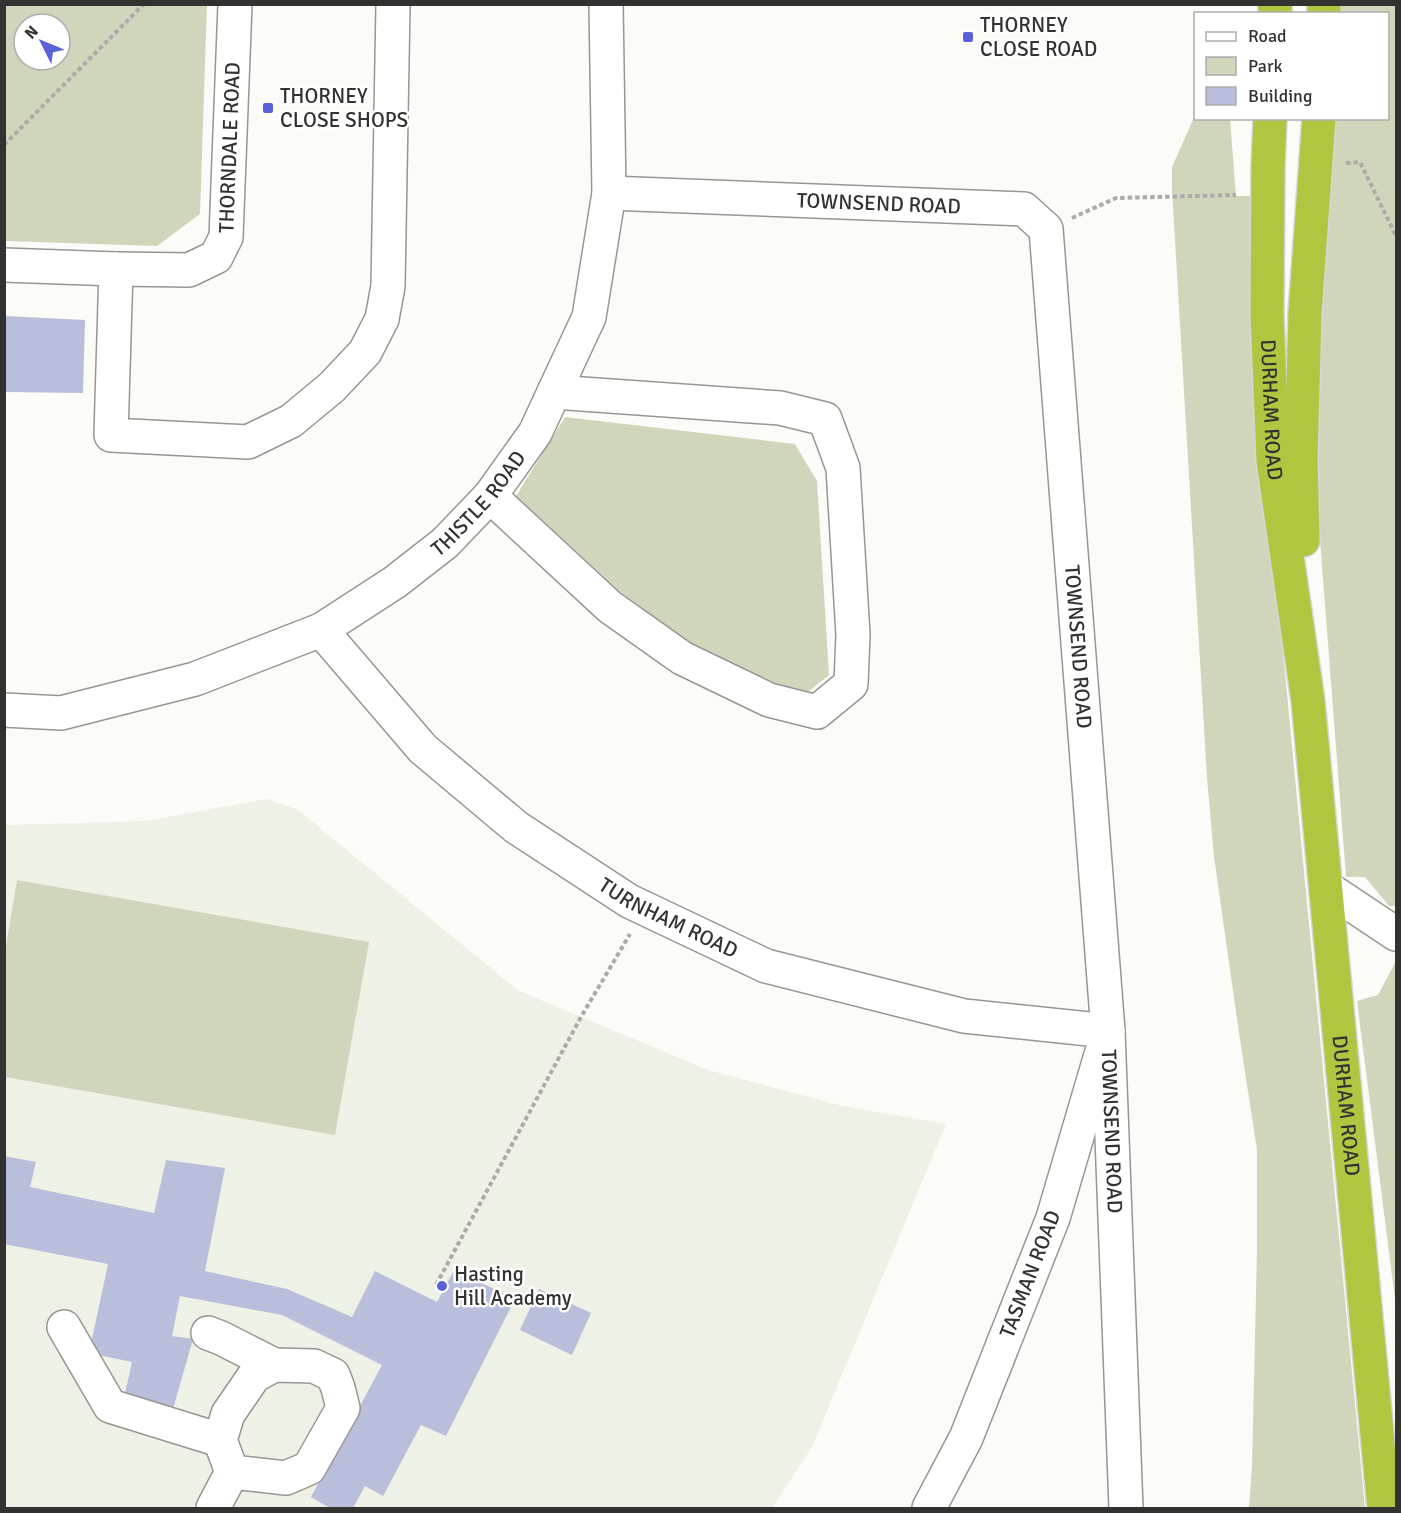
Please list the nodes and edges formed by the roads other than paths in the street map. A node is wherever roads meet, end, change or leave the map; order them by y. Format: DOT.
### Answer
graph roads {
  1 [pos="234,4"];
  2 [pos="393,4"];
  3 [pos="606,4"];
  4 [pos="1270,120"];
  5 [pos="1318,120"];
  6 [pos="609,193"];
  7 [pos="4,265"];
  8 [pos="116,269"];
  9 [pos="554,392"];
  10 [pos="490,496"];
  11 [pos="321,630"];
  12 [pos="1308,700"];
  13 [pos="4,710"];
  14 [pos="1326,888"];
  15 [pos="1396,934"];
  16 [pos="1108,1031"];
  17 [pos="64,1327"];
  18 [pos="208,1334"];
  19 [pos="274,1365"];
  20 [pos="220,1440"];
  21 [pos="232,1473"];
  22 [pos="213,1509"];
  23 [pos="929,1509"];
  24 [pos="1126,1509"];
  25 [pos="1384,1509"];
  1 -- 8 [label="street, THORNDALE ROAD"];
  2 -- 8 [label="street"];
  3 -- 6 [label="street, THISTLE ROAD"];
  4 -- 12 [label="highway, DURHAM ROAD"];
  5 -- 12 [label="highway, DURHAM ROAD"];
  6 -- 9 [label="street, THISTLE ROAD"];
  6 -- 16 [label="street, TOWNSEND ROAD"];
  7 -- 8 [label="street, THORNDALE ROAD"];
  9 -- 10 [label="street, THISTLE ROAD"];
  9 -- 10 [label="street"];
  10 -- 11 [label="street, THISTLE ROAD"];
  11 -- 13 [label="street, THISTLE ROAD"];
  11 -- 16 [label="street, TURNHAM ROAD"];
  12 -- 14 [label="highway, DURHAM ROAD"];
  14 -- 15 [label="street"];
  14 -- 25 [label="highway, DURHAM ROAD"];
  16 -- 23 [label="street, TASMAN ROAD"];
  16 -- 24 [label="street, TOWNSEND ROAD"];
  17 -- 20 [label="street"];
  18 -- 19 [label="street"];
  19 -- 20 [label="street"];
  19 -- 21 [label="street"];
  20 -- 21 [label="street"];
  21 -- 22 [label="street"];
}
